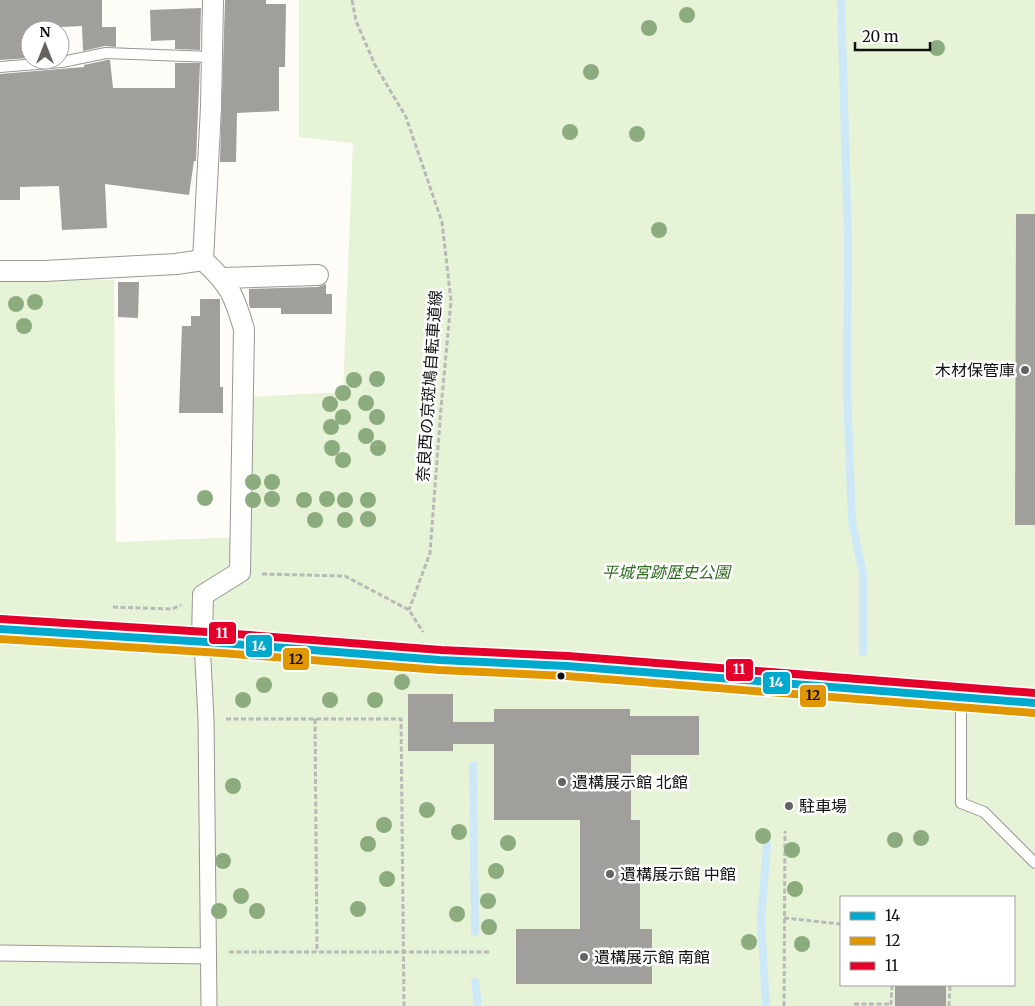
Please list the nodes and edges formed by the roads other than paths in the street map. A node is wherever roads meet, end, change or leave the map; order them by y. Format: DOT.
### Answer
graph roads {
  1 [pos="213,0"];
  2 [pos="211,57"];
  3 [pos="0,68"];
  4 [pos="203,260"];
  5 [pos="0,271"];
  6 [pos="318,275"];
  7 [pos="222,278"];
  8 [pos="0,629"];
  9 [pos="202,642"];
  10 [pos="961,697"];
  11 [pos="1035,703"];
  12 [pos="1035,863"];
  13 [pos="0,953"];
  14 [pos="208,954"];
  15 [pos="209,1006"];
  1 -- 2 [label="street"];
  2 -- 3 [label="lane"];
  2 -- 4 [label="street"];
  4 -- 5 [label="street"];
  4 -- 7 [label="street"];
  6 -- 7 [label="street"];
  7 -- 9 [label="street"];
  8 -- 9 [label="main road"];
  9 -- 10 [label="main road"];
  9 -- 14 [label="street"];
  10 -- 11 [label="main road"];
  10 -- 12 [label="lane"];
  13 -- 14 [label="street"];
  14 -- 15 [label="street"];
}
